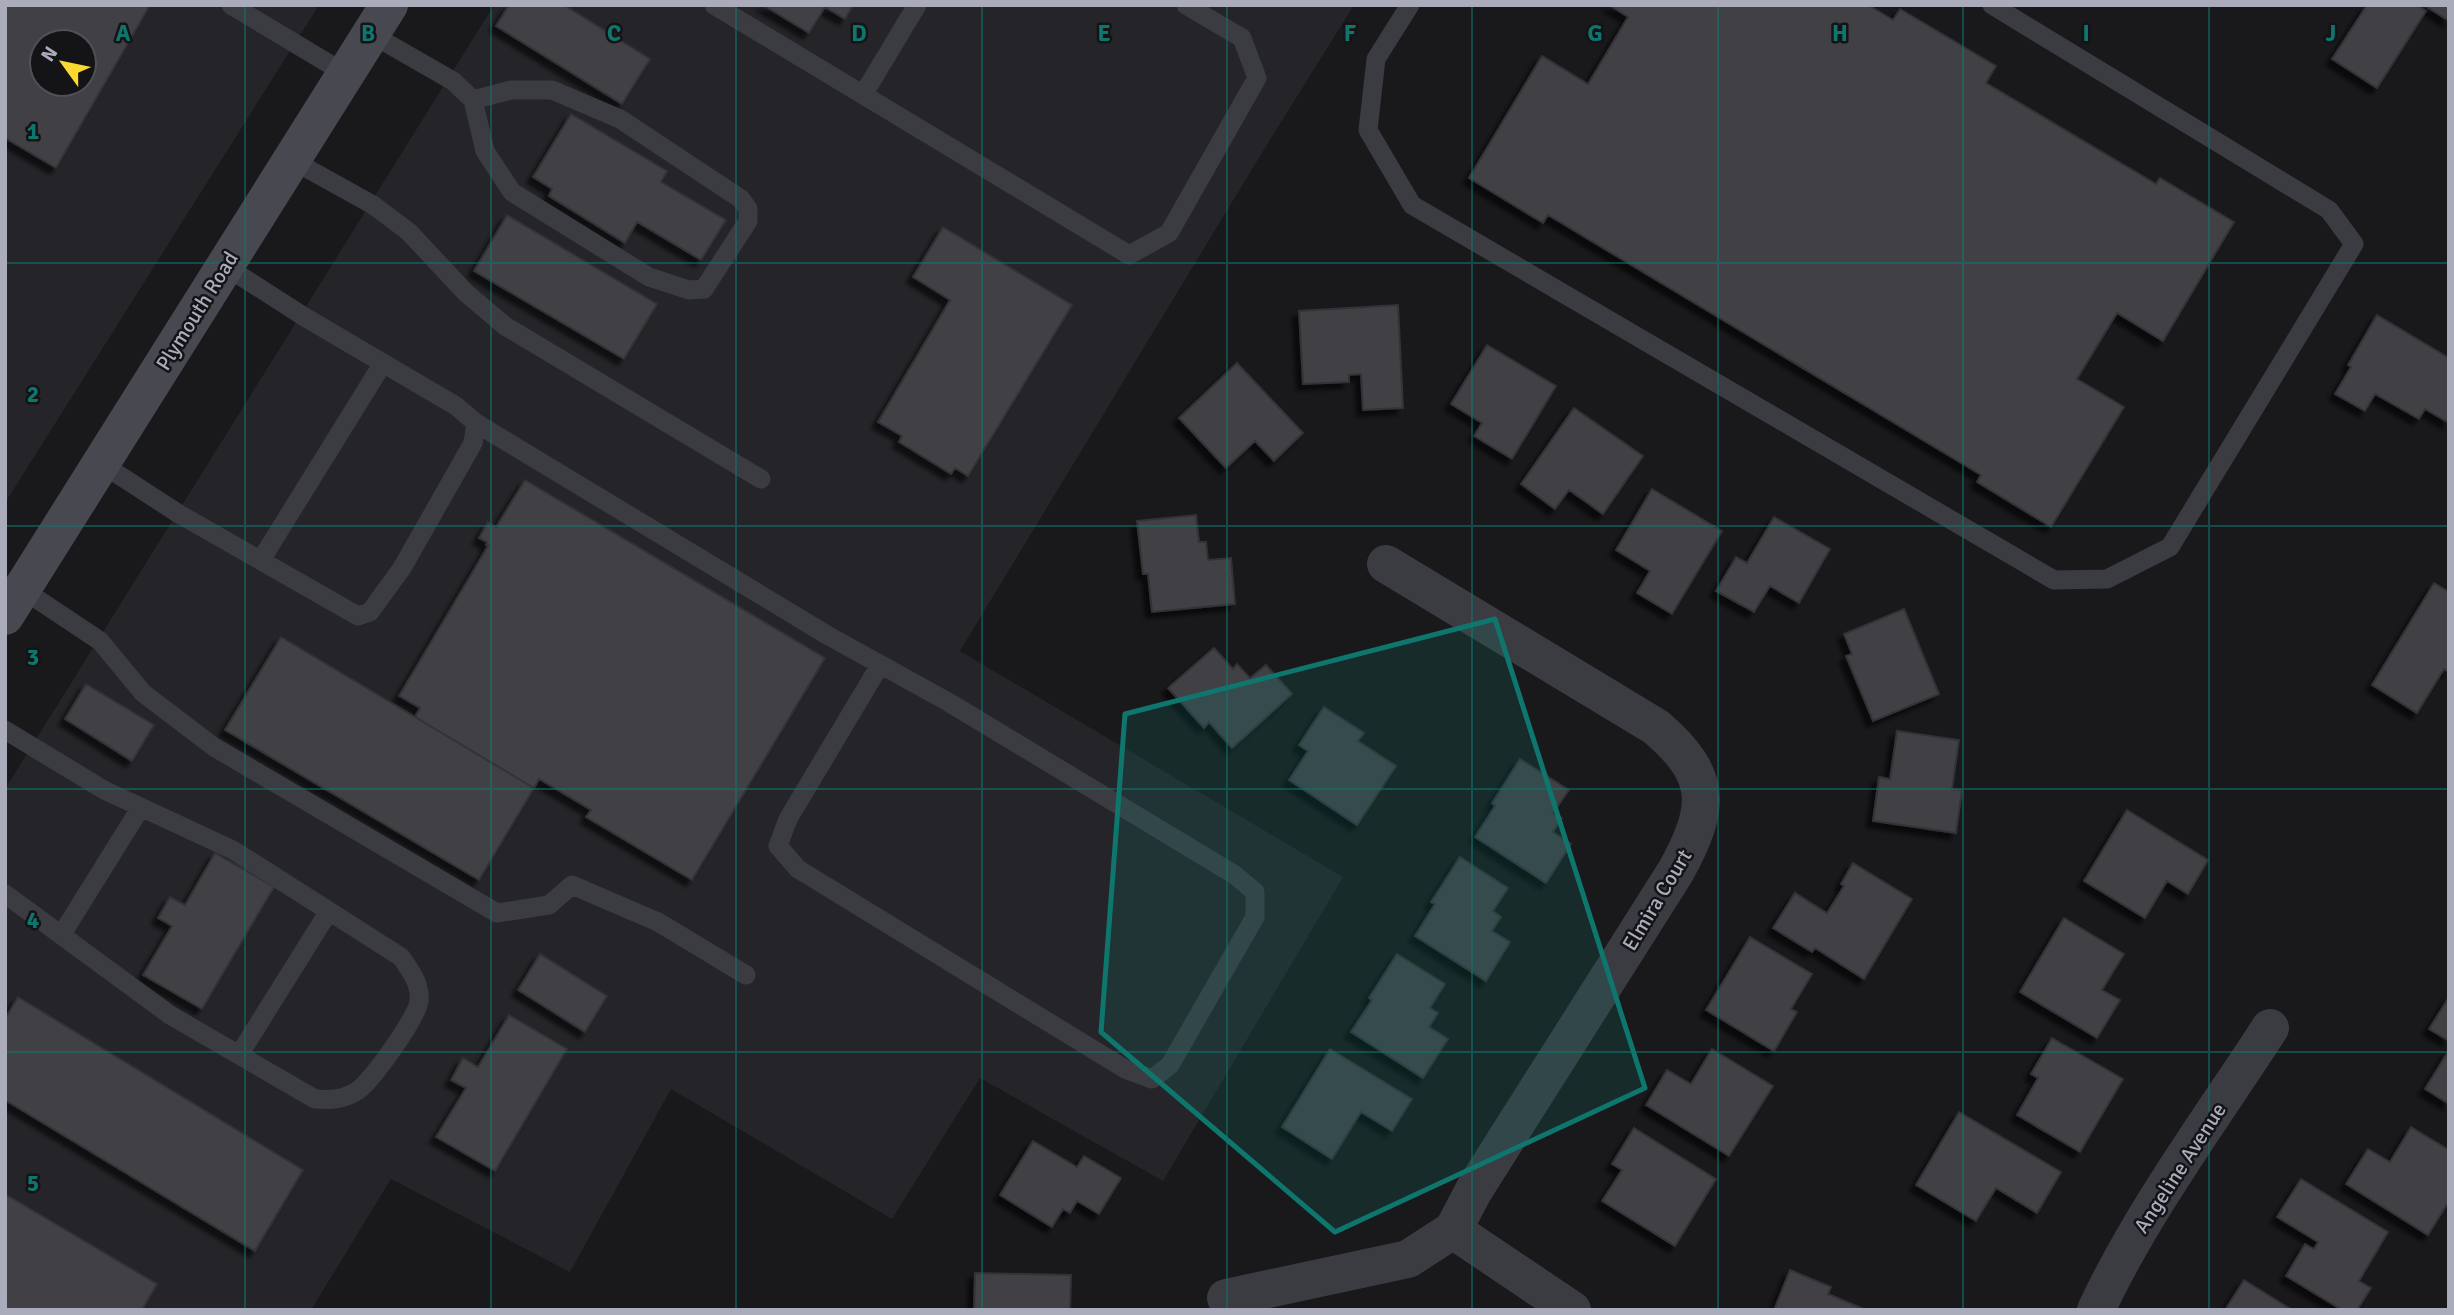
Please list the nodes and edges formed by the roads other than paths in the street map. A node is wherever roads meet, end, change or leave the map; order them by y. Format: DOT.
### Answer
graph roads {
  1 [pos="231,5"];
  2 [pos="714,5"];
  3 [pos="917,5"];
  4 [pos="1186,5"];
  5 [pos="1410,5"];
  6 [pos="1992,5"];
  7 [pos="380,19"];
  8 [pos="346,74"];
  9 [pos="863,95"];
  10 [pos="472,100"];
  11 [pos="292,160"];
  12 [pos="225,266"];
  13 [pos="383,363"];
  14 [pos="476,423"];
  15 [pos="102,464"];
  16 [pos="761,479"];
  17 [pos="261,560"];
  18 [pos="1387,564"];
  19 [pos="14,603"];
  20 [pos="880,664"];
  21 [pos="5,730"];
  22 [pos="141,807"];
  23 [pos="5,894"];
  24 [pos="329,911"];
  25 [pos="62,934"];
  26 [pos="746,975"];
  27 [pos="2270,1028"];
  28 [pos="239,1055"];
  29 [pos="1453,1230"];
  30 [pos="1226,1298"];
  31 [pos="1572,1310"];
  32 [pos="2096,1310"];
  1 -- 8 [label="lane"];
  2 -- 9 [label="lane"];
  3 -- 9 [label="lane"];
  4 -- 9 [label="lane"];
  5 -- 6 [label="lane"];
  7 -- 8 [label="main road, Plymouth Road"];
  7 -- 10 [label="lane"];
  8 -- 11 [label="main road, Plymouth Road"];
  10 -- 10 [label="lane"];
  11 -- 12 [label="main road, Plymouth Road"];
  11 -- 16 [label="lane"];
  12 -- 13 [label="lane"];
  12 -- 15 [label="main road, Plymouth Road"];
  13 -- 14 [label="lane"];
  13 -- 17 [label="lane"];
  14 -- 17 [label="lane"];
  14 -- 20 [label="lane"];
  15 -- 17 [label="lane"];
  15 -- 19 [label="main road, Plymouth Road"];
  18 -- 29 [label="street, Elmira Court"];
  19 -- 26 [label="lane"];
  20 -- 20 [label="lane"];
  21 -- 22 [label="lane"];
  22 -- 24 [label="lane"];
  22 -- 25 [label="lane"];
  23 -- 25 [label="lane"];
  24 -- 28 [label="lane"];
  24 -- 28 [label="lane"];
  25 -- 28 [label="lane"];
  27 -- 32 [label="street, Angeline Avenue"];
  29 -- 30 [label="street, Elmira Court"];
  29 -- 31 [label="street"];
}
